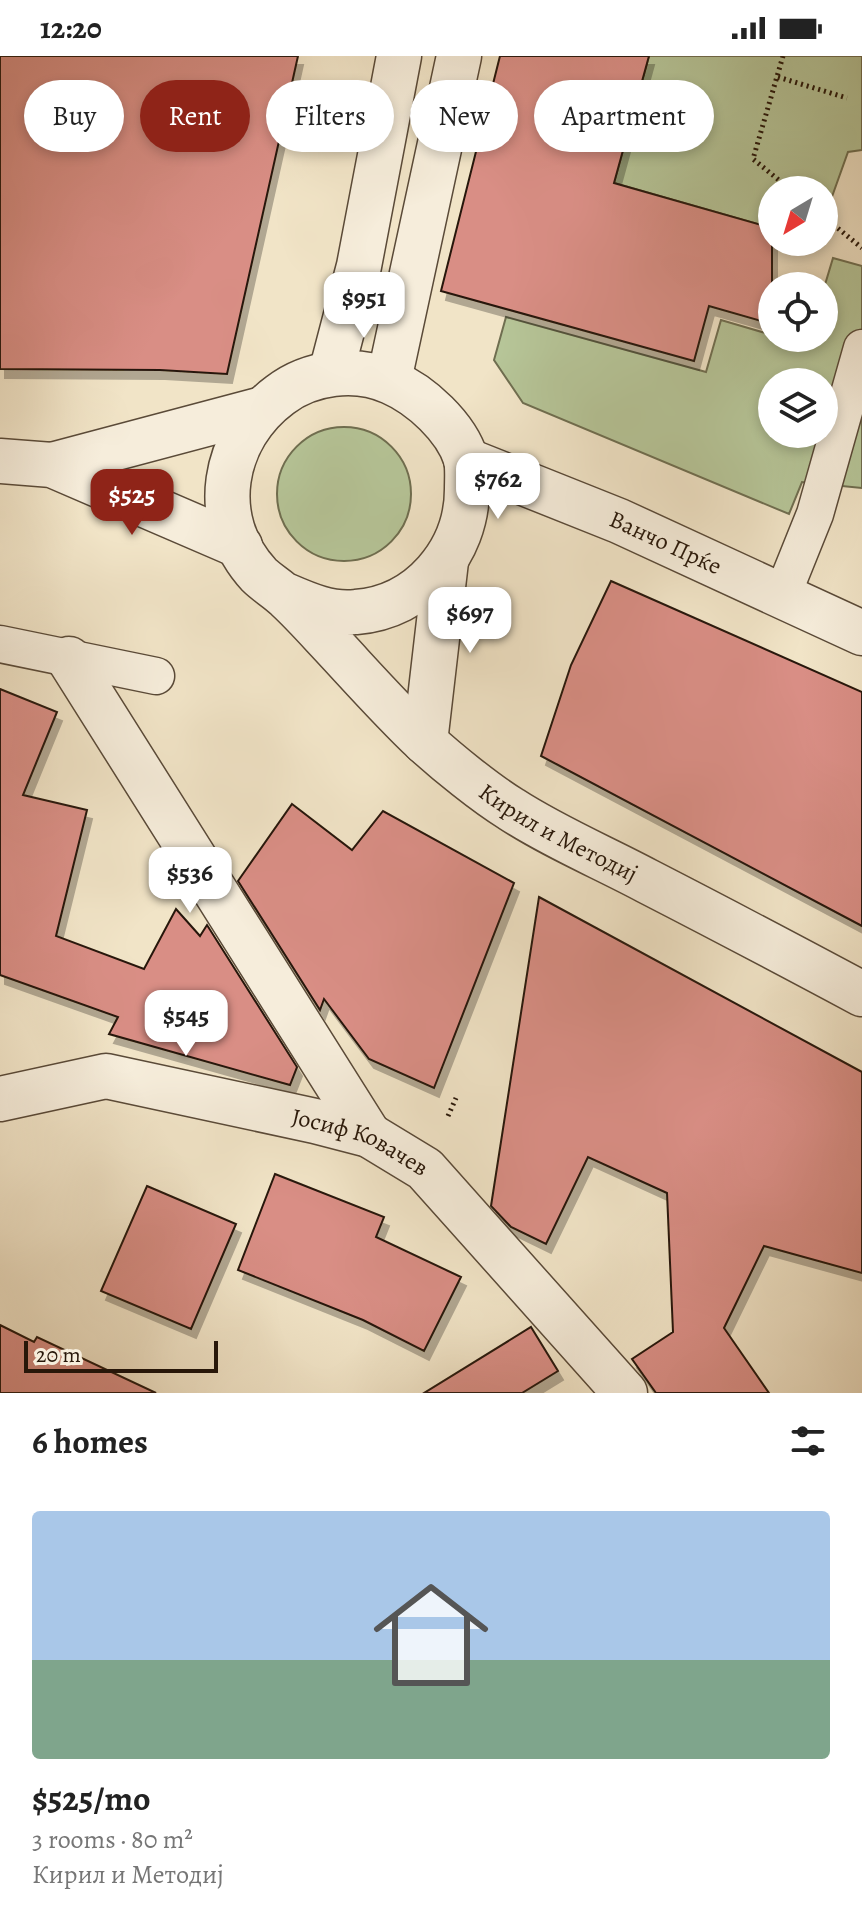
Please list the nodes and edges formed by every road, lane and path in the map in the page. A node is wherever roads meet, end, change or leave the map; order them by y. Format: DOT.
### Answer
graph roads {
  1 [pos="399,56"];
  2 [pos="459,56"];
  3 [pos="783,56"];
  4 [pos="778,77"];
  5 [pos="847,98"];
  6 [pos="774,176"];
  7 [pos="838,228"];
  8 [pos="862,248"];
  9 [pos="862,348"];
  10 [pos="331,373"];
  11 [pos="389,380"];
  12 [pos="259,410"];
  13 [pos="466,460"];
  14 [pos="0,461"];
  15 [pos="52,465"];
  16 [pos="240,546"];
  17 [pos="446,561"];
  18 [pos="285,595"];
  19 [pos="782,596"];
  20 [pos="862,633"];
  21 [pos="0,644"];
  22 [pos="69,659"];
  23 [pos="156,676"];
  24 [pos="425,742"];
  25 [pos="862,994"];
  26 [pos="0,1099"];
  27 [pos="369,1135"];
  28 [pos="625,1393"];
  1 -- 10 [label="street"];
  2 -- 11 [label="street"];
  3 -- 4 [label="path"];
  4 -- 5 [label="path"];
  4 -- 6 [label="path"];
  7 -- 8 [label="path"];
  9 -- 19 [label="lane"];
  10 -- 11 [label="street"];
  10 -- 12 [label="street"];
  11 -- 13 [label="street"];
  12 -- 15 [label="street"];
  12 -- 16 [label="street"];
  13 -- 17 [label="street"];
  13 -- 19 [label="street, Ванчо Прќе"];
  14 -- 15 [label="street"];
  15 -- 16 [label="street"];
  16 -- 18 [label="street"];
  17 -- 18 [label="street"];
  17 -- 24 [label="street"];
  18 -- 24 [label="street, Кирил и Методиј"];
  19 -- 20 [label="street, Ванчо Прќе"];
  21 -- 22 [label="lane"];
  22 -- 23 [label="lane"];
  22 -- 27 [label="street"];
  24 -- 25 [label="street, Кирил и Методиј"];
  26 -- 27 [label="street, Јосиф Ковачев"];
  27 -- 28 [label="street, Јосиф Ковачев"];
}
